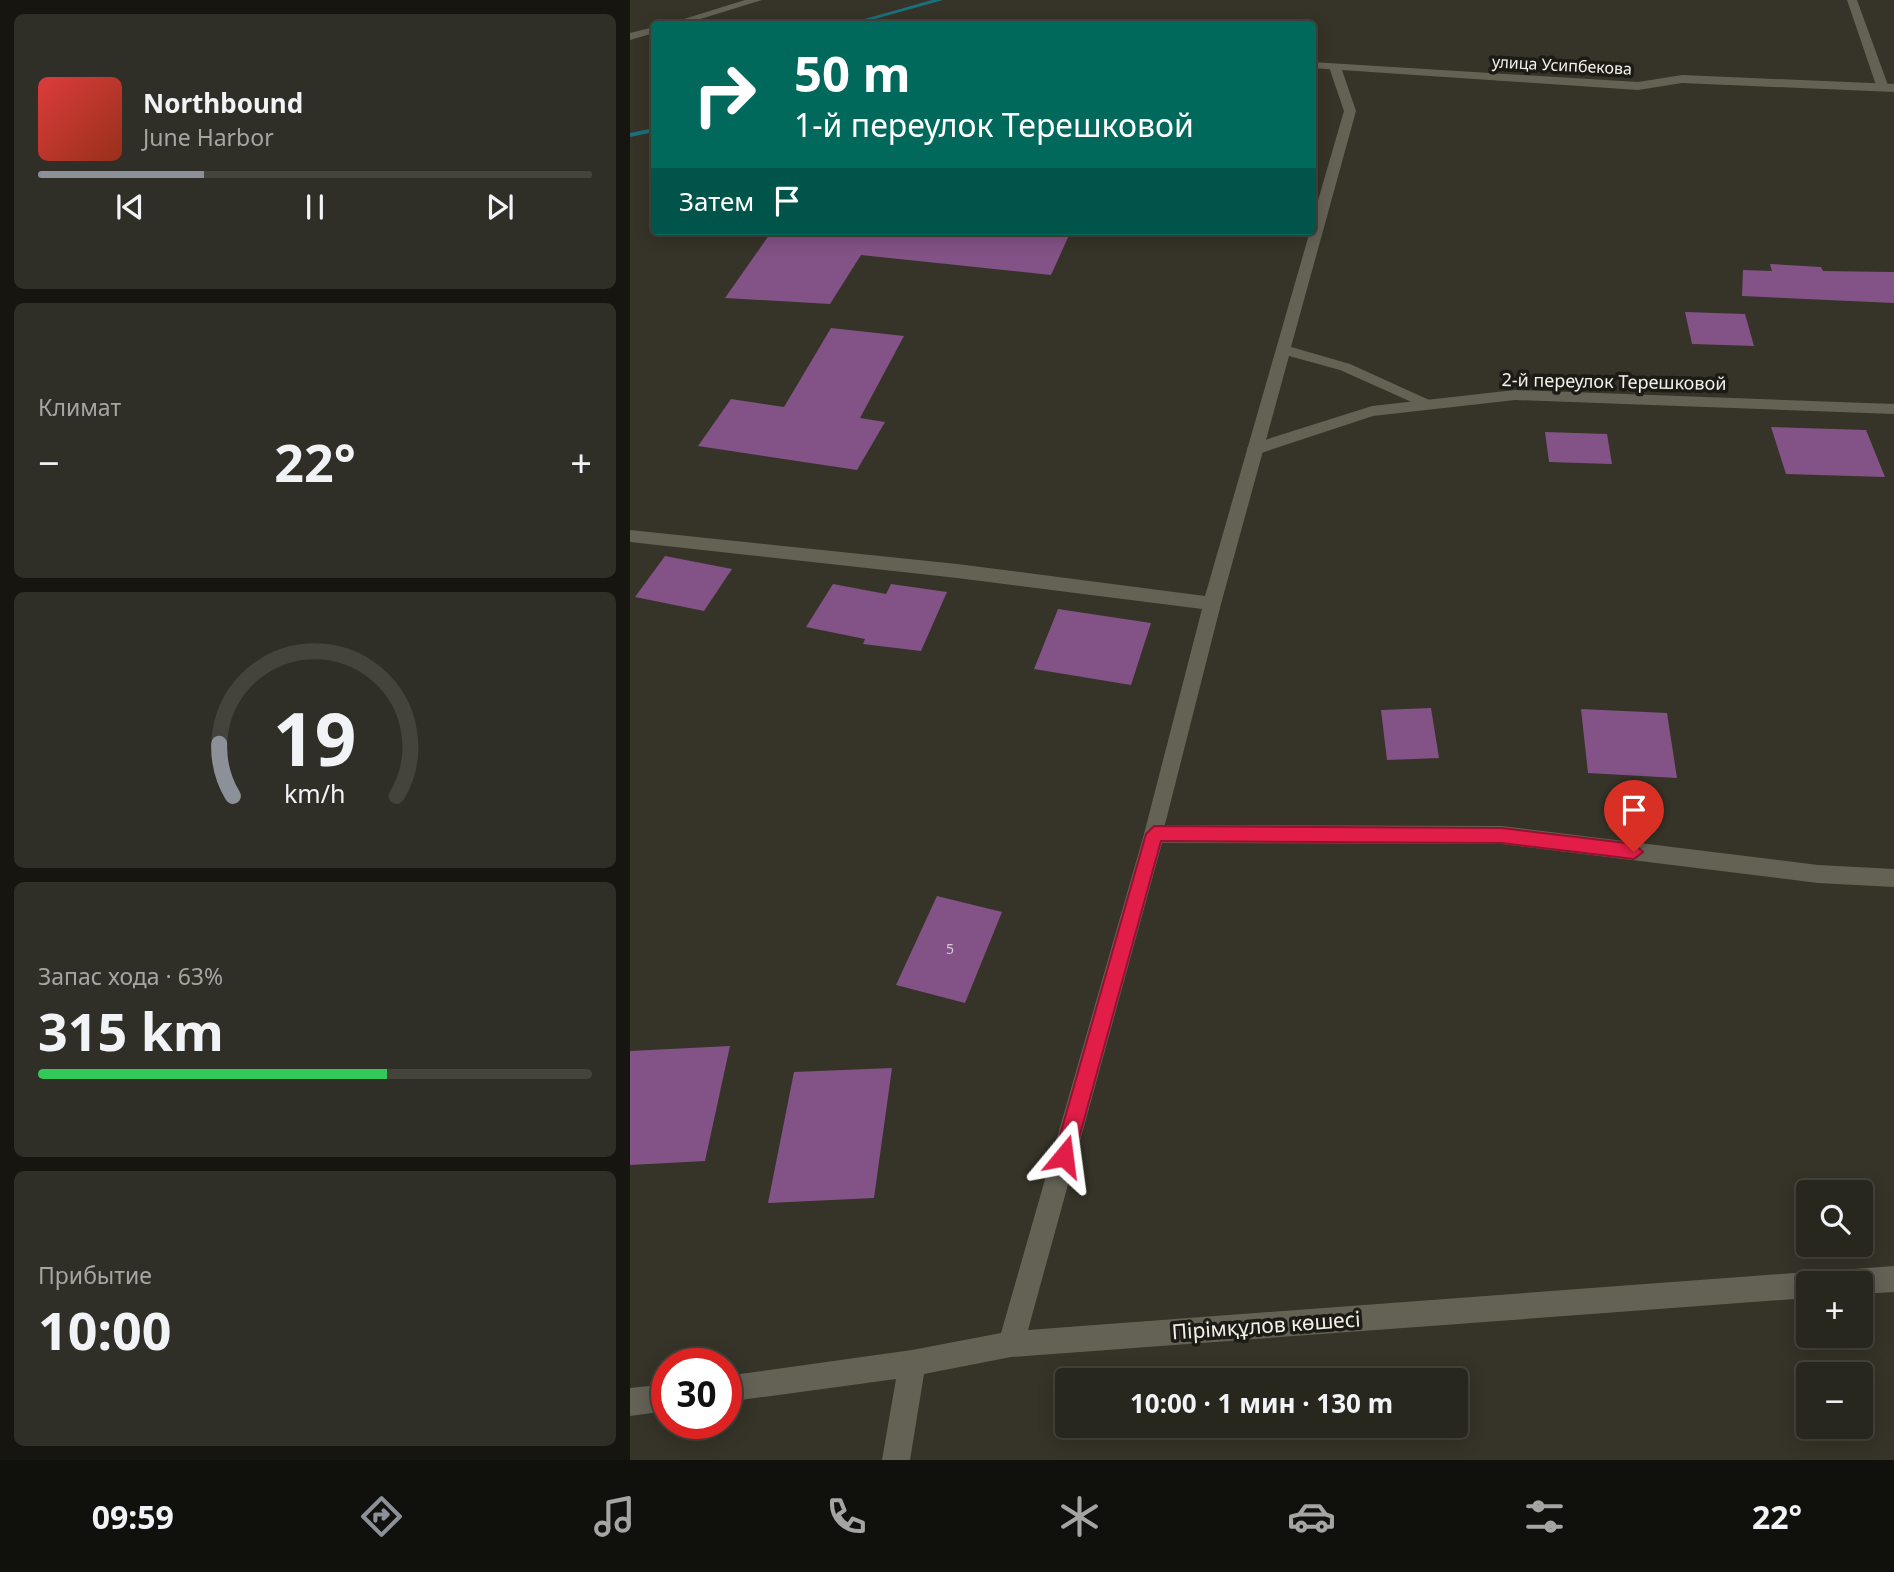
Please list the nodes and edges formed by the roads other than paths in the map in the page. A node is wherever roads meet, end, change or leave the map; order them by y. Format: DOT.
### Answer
graph roads {
  1 [pos="757,0"];
  2 [pos="1852,0"];
  3 [pos="684,21"];
  4 [pos="651,31"];
  5 [pos="630,37"];
  6 [pos="1316,65"];
  7 [pos="1335,67"];
  8 [pos="1888,88"];
  9 [pos="1316,232"];
  10 [pos="1315,235"];
  11 [pos="1283,349"];
  12 [pos="1430,404"];
  13 [pos="1894,409"];
  14 [pos="1255,449"];
  15 [pos="630,536"];
  16 [pos="1212,604"];
  17 [pos="1154,834"];
  18 [pos="1894,878"];
  19 [pos="1894,1279"];
  20 [pos="1873,1281"];
  21 [pos="1796,1286"];
  22 [pos="1011,1343"];
  23 [pos="912,1363"];
  24 [pos="742,1387"];
  25 [pos="651,1399"];
  26 [pos="630,1402"];
  27 [pos="897,1460"];
  1 -- 3 [label="street"];
  2 -- 8 [label="street"];
  4 -- 5 [label="street"];
  6 -- 7 [label="street, улица Усипбекова"];
  7 -- 8 [label="street, улица Усипбекова"];
  7 -- 9 [label="street"];
  10 -- 11 [label="street"];
  11 -- 12 [label="street"];
  11 -- 14 [label="street"];
  12 -- 13 [label="street, 2-й переулок Терешковой"];
  12 -- 14 [label="street, 2-й переулок Терешковой"];
  14 -- 16 [label="street"];
  15 -- 16 [label="street"];
  16 -- 17 [label="street"];
  17 -- 18 [label="street"];
  17 -- 22 [label="street"];
  19 -- 20 [label="street"];
  21 -- 22 [label="street, Пірімқұлов көшесі"];
  22 -- 23 [label="street, Пірімқұлов көшесі"];
  23 -- 24 [label="street, Пірімқұлов көшесі"];
  23 -- 27 [label="street"];
  25 -- 26 [label="street"];
}
